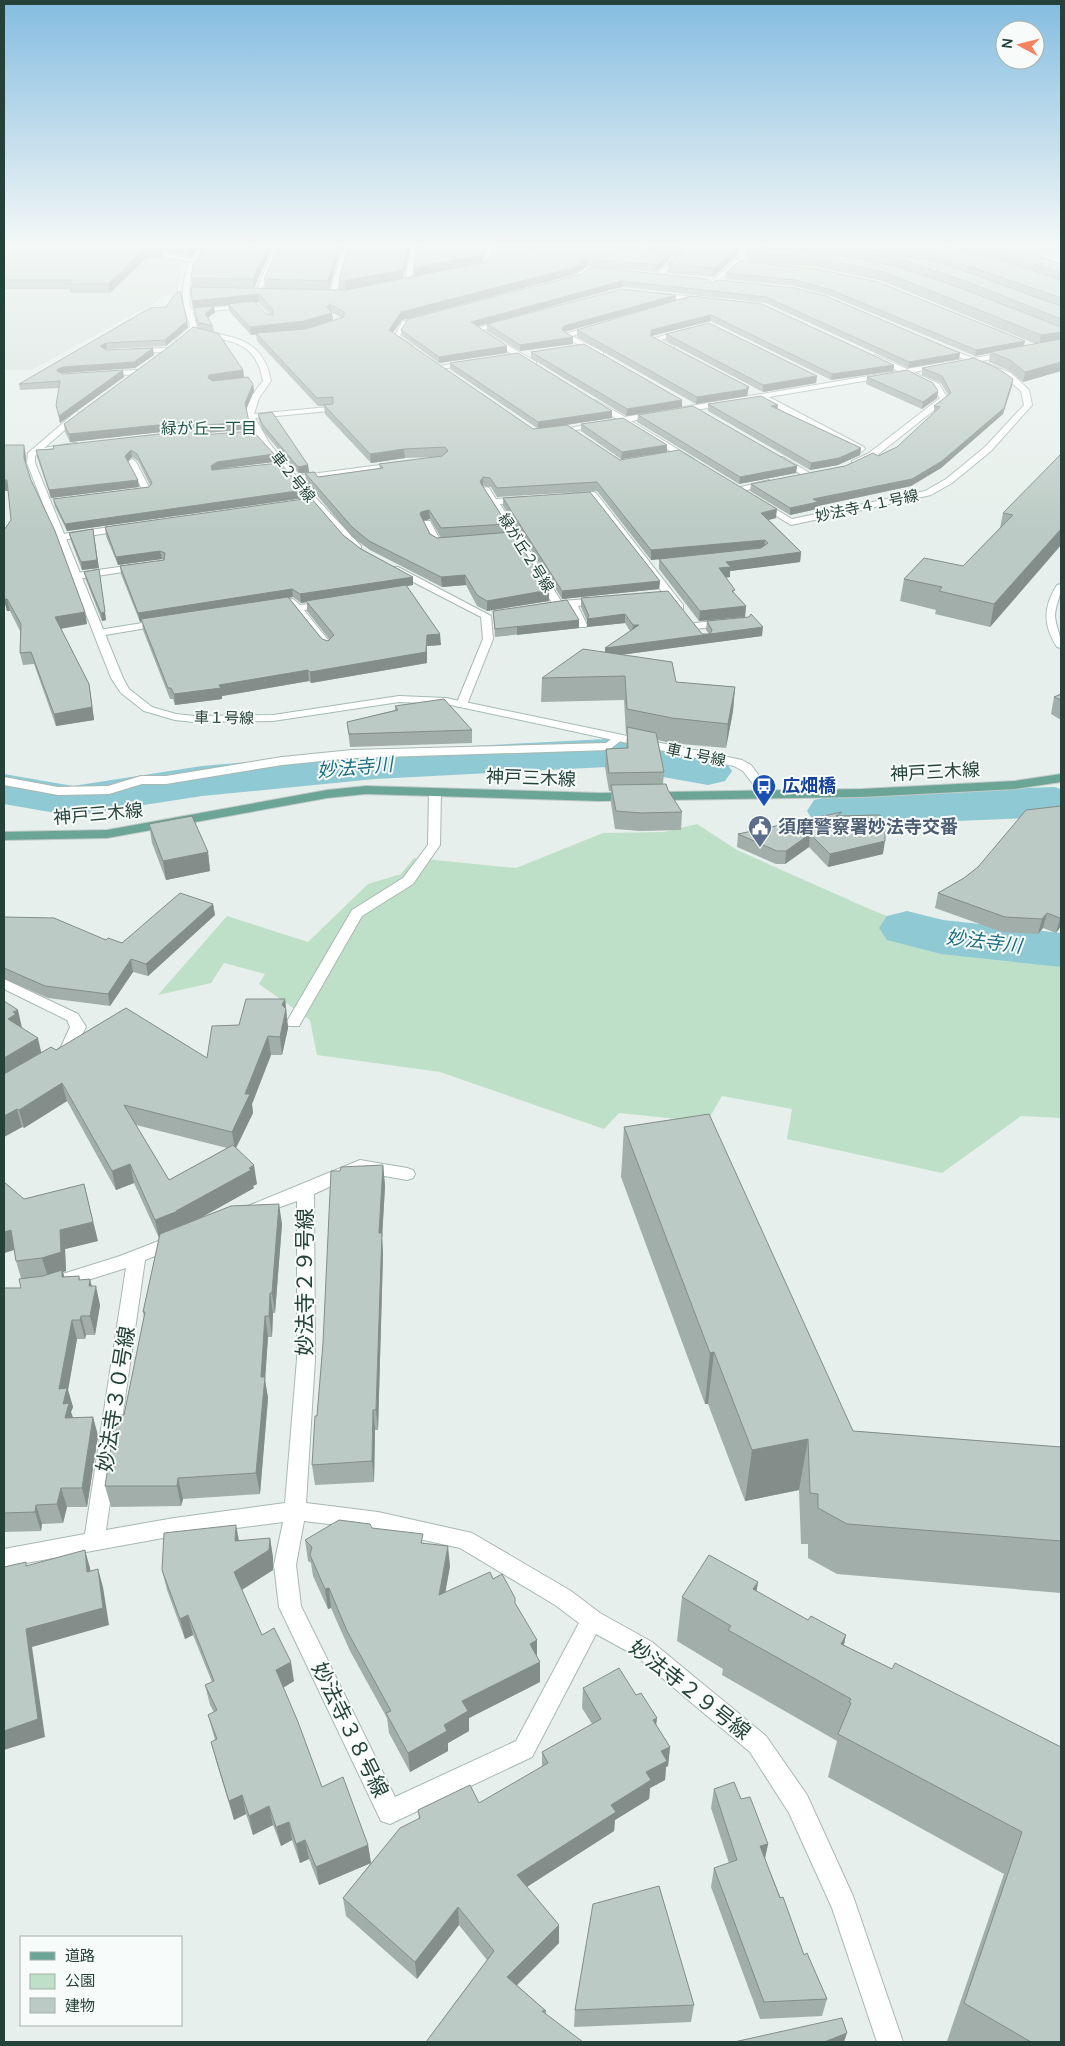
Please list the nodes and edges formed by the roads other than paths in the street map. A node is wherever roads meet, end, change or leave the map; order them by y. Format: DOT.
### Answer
graph roads {
  1 [pos="178,341"];
  2 [pos="237,341"];
  3 [pos="400,341"];
  4 [pos="497,341"];
  5 [pos="577,341"];
  6 [pos="660,341"];
  7 [pos="936,345"];
  8 [pos="585,346"];
  9 [pos="566,348"];
  10 [pos="167,350"];
  11 [pos="124,352"];
  12 [pos="416,352"];
  13 [pos="680,352"];
  14 [pos="1019,352"];
  15 [pos="528,354"];
  16 [pos="519,355"];
  17 [pos="870,355"];
  18 [pos="501,358"];
  19 [pos="610,360"];
  20 [pos="972,360"];
  21 [pos="431,362"];
  22 [pos="474,362"];
  23 [pos="144,366"];
  24 [pos="438,367"];
  25 [pos="543,370"];
  26 [pos="906,372"];
  27 [pos="447,373"];
  28 [pos="91,375"];
  29 [pos="813,376"];
  30 [pos="122,382"];
  31 [pos="830,384"];
  32 [pos="745,388"];
  33 [pos="761,396"];
  34 [pos="592,400"];
  35 [pos="684,403"];
  36 [pos="692,408"];
  37 [pos="329,409"];
  38 [pos="84,410"];
  39 [pos="250,417"];
  40 [pos="709,418"];
  41 [pos="624,420"];
  42 [pos="569,429"];
  43 [pos="545,433"];
  44 [pos="583,439"];
  45 [pos="84,444"];
  46 [pos="36,450"];
  47 [pos="681,454"];
  48 [pos="872,455"];
  49 [pos="775,456"];
  50 [pos="663,457"];
  51 [pos="132,462"];
  52 [pos="405,463"];
  53 [pos="697,464"];
  54 [pos="849,466"];
  55 [pos="295,479"];
  56 [pos="486,490"];
  57 [pos="119,494"];
  58 [pos="564,497"];
  59 [pos="534,499"];
  60 [pos="494,502"];
  61 [pos="427,523"];
  62 [pos="139,526"];
  63 [pos="62,537"];
  64 [pos="457,542"];
  65 [pos="366,554"];
  66 [pos="152,565"];
  67 [pos="389,567"];
  68 [pos="77,576"];
  69 [pos="429,587"];
  70 [pos="1061,587"];
  71 [pos="410,590"];
  72 [pos="610,599"];
  73 [pos="335,602"];
  74 [pos="572,603"];
  75 [pos="558,604"];
  76 [pos="264,607"];
  77 [pos="540,607"];
  78 [pos="297,608"];
  79 [pos="176,620"];
  80 [pos="689,620"];
  81 [pos="734,622"];
  82 [pos="582,625"];
  83 [pos="98,632"];
  84 [pos="705,638"];
  85 [pos="1061,644"];
  86 [pos="328,647"];
  87 [pos="462,705"];
  88 [pos="618,738"];
  89 [pos="1061,778"];
  90 [pos="4,781"];
  91 [pos="435,792"];
  92 [pos="766,793"];
  93 [pos="4,836"];
  94 [pos="4,983"];
  95 [pos="294,1023"];
  96 [pos="43,1065"];
  97 [pos="407,1174"];
  98 [pos="306,1191"];
  99 [pos="237,1216"];
  100 [pos="192,1234"];
  101 [pos="138,1256"];
  102 [pos="40,1287"];
  103 [pos="295,1511"];
  104 [pos="94,1542"];
  105 [pos="4,1558"];
  106 [pos="592,1620"];
  107 [pos="890,2042"];
  1 -- 10 [label="street"];
  2 -- 39 [label="street"];
  3 -- 12 [label="street"];
  4 -- 16 [label="street"];
  5 -- 8 [label="street"];
  6 -- 13 [label="street"];
  7 -- 20 [label="street"];
  8 -- 9 [label="street"];
  8 -- 19 [label="street"];
  10 -- 11 [label="street"];
  10 -- 23 [label="street"];
  14 -- 20 [label="street"];
  15 -- 16 [label="street"];
  16 -- 18 [label="street"];
  16 -- 25 [label="street"];
  17 -- 26 [label="street"];
  20 -- 26 [label="street"];
  20 -- 49 [label="street, 妙法寺４１号線"];
  21 -- 24 [label="street"];
  22 -- 24 [label="street"];
  23 -- 28 [label="street"];
  23 -- 30 [label="street"];
  24 -- 27 [label="street"];
  26 -- 31 [label="street"];
  26 -- 48 [label="street"];
  29 -- 31 [label="street"];
  31 -- 33 [label="street"];
  32 -- 33 [label="street"];
  33 -- 36 [label="street"];
  33 -- 48 [label="street"];
  34 -- 41 [label="street"];
  35 -- 36 [label="street"];
  36 -- 40 [label="street"];
  36 -- 41 [label="street"];
  37 -- 39 [label="street"];
  38 -- 46 [label="street"];
  39 -- 55 [label="street, 車２号線"];
  41 -- 42 [label="street"];
  41 -- 47 [label="street"];
  42 -- 43 [label="street"];
  42 -- 44 [label="street"];
  45 -- 46 [label="street"];
  46 -- 63 [label="street, 車１号線"];
  47 -- 50 [label="street"];
  47 -- 53 [label="street"];
  48 -- 54 [label="street"];
  51 -- 57 [label="street"];
  52 -- 55 [label="street"];
  55 -- 65 [label="street, 車２号線"];
  56 -- 60 [label="street, 緑が丘２号線"];
  58 -- 80 [label="street"];
  59 -- 60 [label="street, 緑が丘２号線"];
  60 -- 75 [label="street, 緑が丘２号線"];
  61 -- 64 [label="street"];
  62 -- 63 [label="street"];
  63 -- 68 [label="street, 車１号線"];
  66 -- 68 [label="street"];
  67 -- 69 [label="street"];
  68 -- 83 [label="street, 車１号線"];
  69 -- 71 [label="street"];
  69 -- 87 [label="street"];
  70 -- 85 [label="street"];
  72 -- 74 [label="street"];
  73 -- 78 [label="street"];
  74 -- 75 [label="street"];
  74 -- 82 [label="street"];
  75 -- 77 [label="street"];
  76 -- 78 [label="street"];
  78 -- 86 [label="street"];
  79 -- 83 [label="street"];
  80 -- 81 [label="street"];
  80 -- 84 [label="street"];
  83 -- 87 [label="street, 車１号線"];
  87 -- 88 [label="street, 車１号線"];
  88 -- 90 [label="street"];
  88 -- 92 [label="street, 車１号線"];
  89 -- 92 [label="main road, 神戸三木線"];
  91 -- 92 [label="main road, 神戸三木線"];
  91 -- 93 [label="main road, 神戸三木線"];
  91 -- 95 [label="street"];
  94 -- 96 [label="street"];
  97 -- 98 [label="street"];
  98 -- 99 [label="street, 妙法寺２９号線"];
  98 -- 103 [label="street, 妙法寺２９号線"];
  100 -- 101 [label="street"];
  101 -- 102 [label="street"];
  101 -- 104 [label="street, 妙法寺３０号線"];
  103 -- 104 [label="street, 妙法寺２９号線"];
  103 -- 106 [label="street, 妙法寺２９号線"];
  103 -- 106 [label="street, 妙法寺３８号線"];
  104 -- 105 [label="street, 妙法寺２９号線"];
  106 -- 107 [label="street, 妙法寺２９号線"];
}
